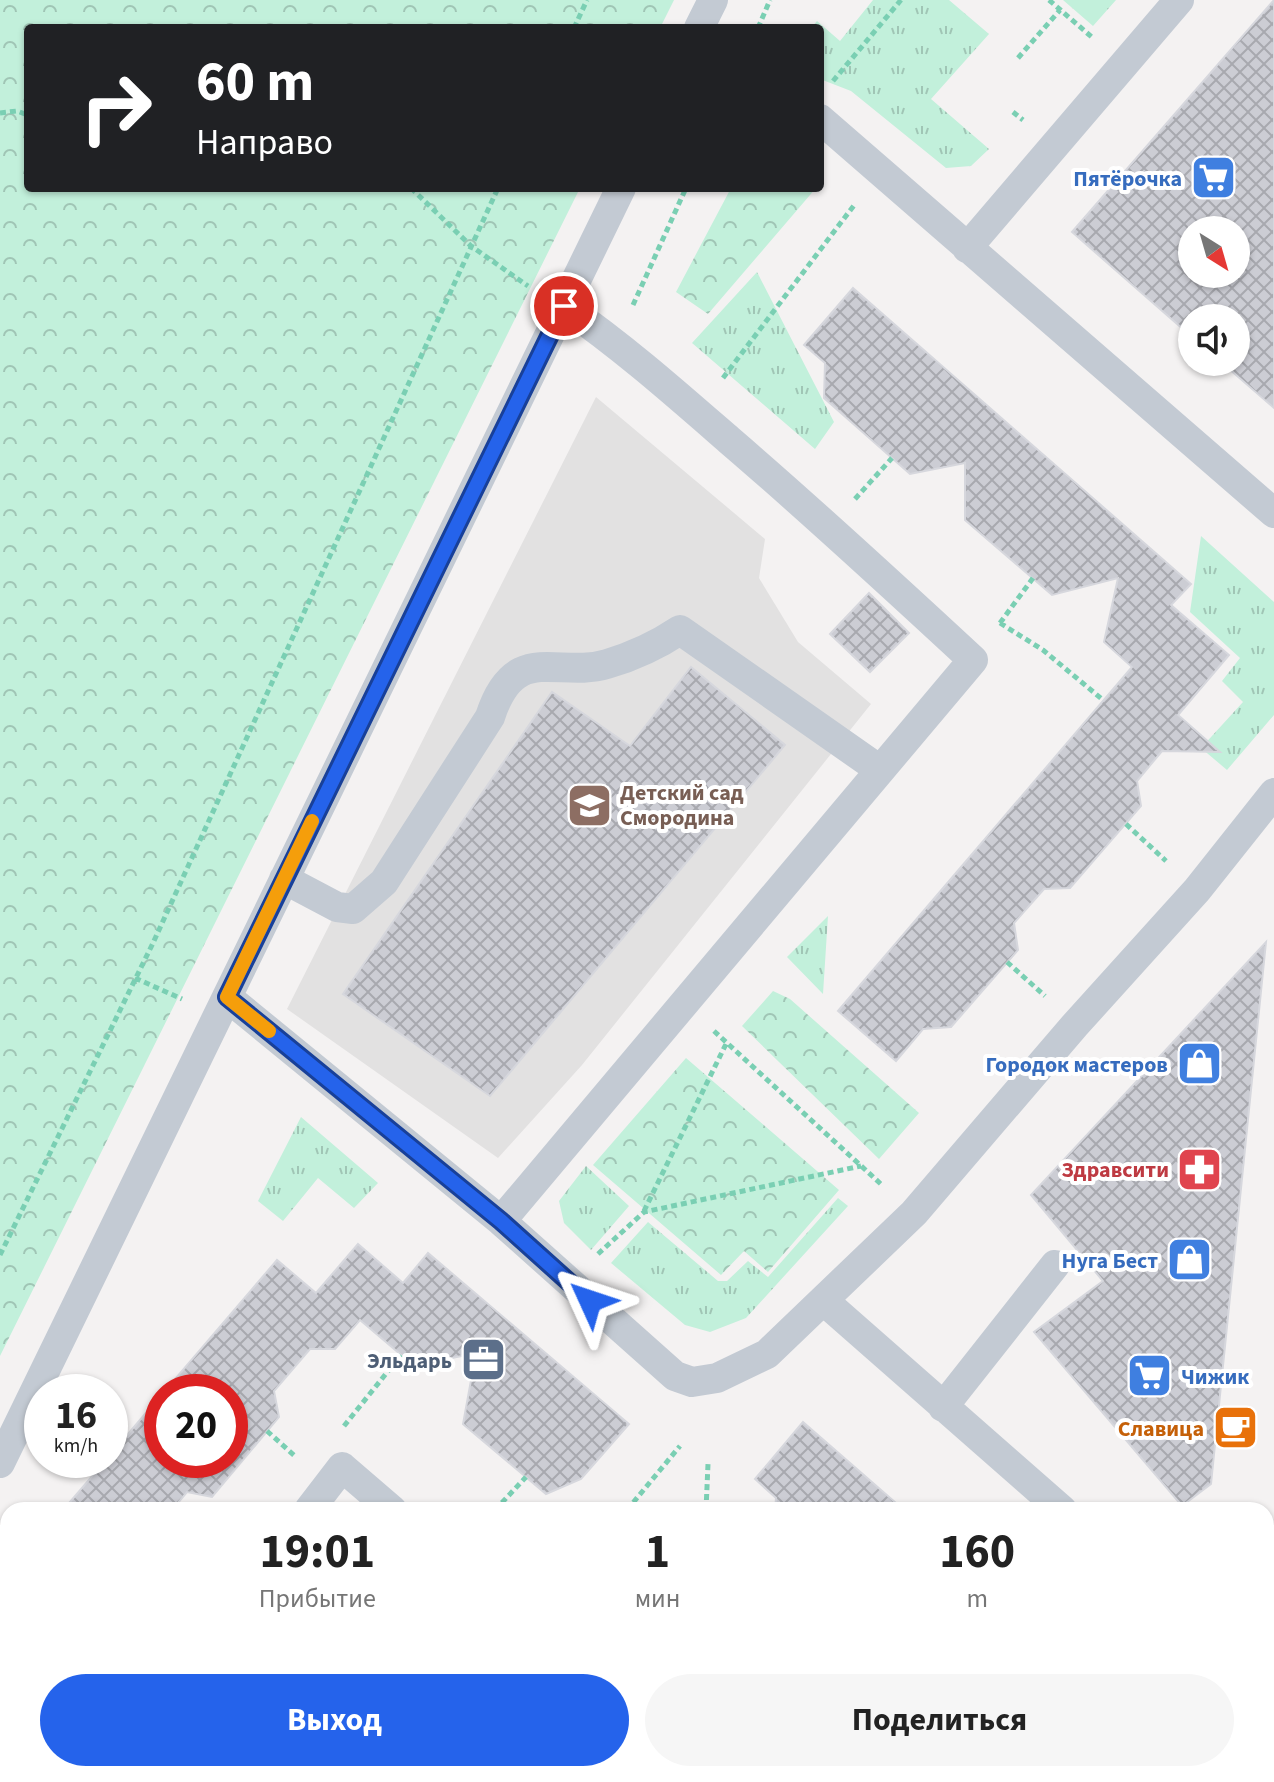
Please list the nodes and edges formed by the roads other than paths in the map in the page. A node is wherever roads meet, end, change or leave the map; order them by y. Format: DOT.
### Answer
graph roads {
  1 [pos="1179,0"];
  2 [pos="824,108"];
  3 [pos="619,192"];
  4 [pos="967,248"];
  5 [pos="564,306"];
  6 [pos="1274,513"];
  7 [pos="880,770"];
  8 [pos="1274,793"];
  9 [pos="284,879"];
  10 [pos="227,997"];
  11 [pos="501,1221"];
  12 [pos="1055,1265"];
  13 [pos="824,1301"];
  14 [pos="943,1407"];
  15 [pos="0,1463"];
  16 [pos="315,1502"];
  17 [pos="383,1502"];
  18 [pos="1053,1502"];
  1 -- 4 [label="lane"];
  2 -- 4 [label="lane"];
  3 -- 5 [label="lane"];
  4 -- 6 [label="lane"];
  5 -- 7 [label="lane"];
  5 -- 9 [label="lane"];
  7 -- 9 [label="lane"];
  7 -- 11 [label="lane"];
  8 -- 13 [label="lane"];
  9 -- 10 [label="lane"];
  10 -- 11 [label="lane"];
  10 -- 15 [label="lane"];
  11 -- 13 [label="lane"];
  12 -- 14 [label="lane"];
  13 -- 14 [label="lane"];
  14 -- 18 [label="lane"];
  16 -- 17 [label="lane"];
}
